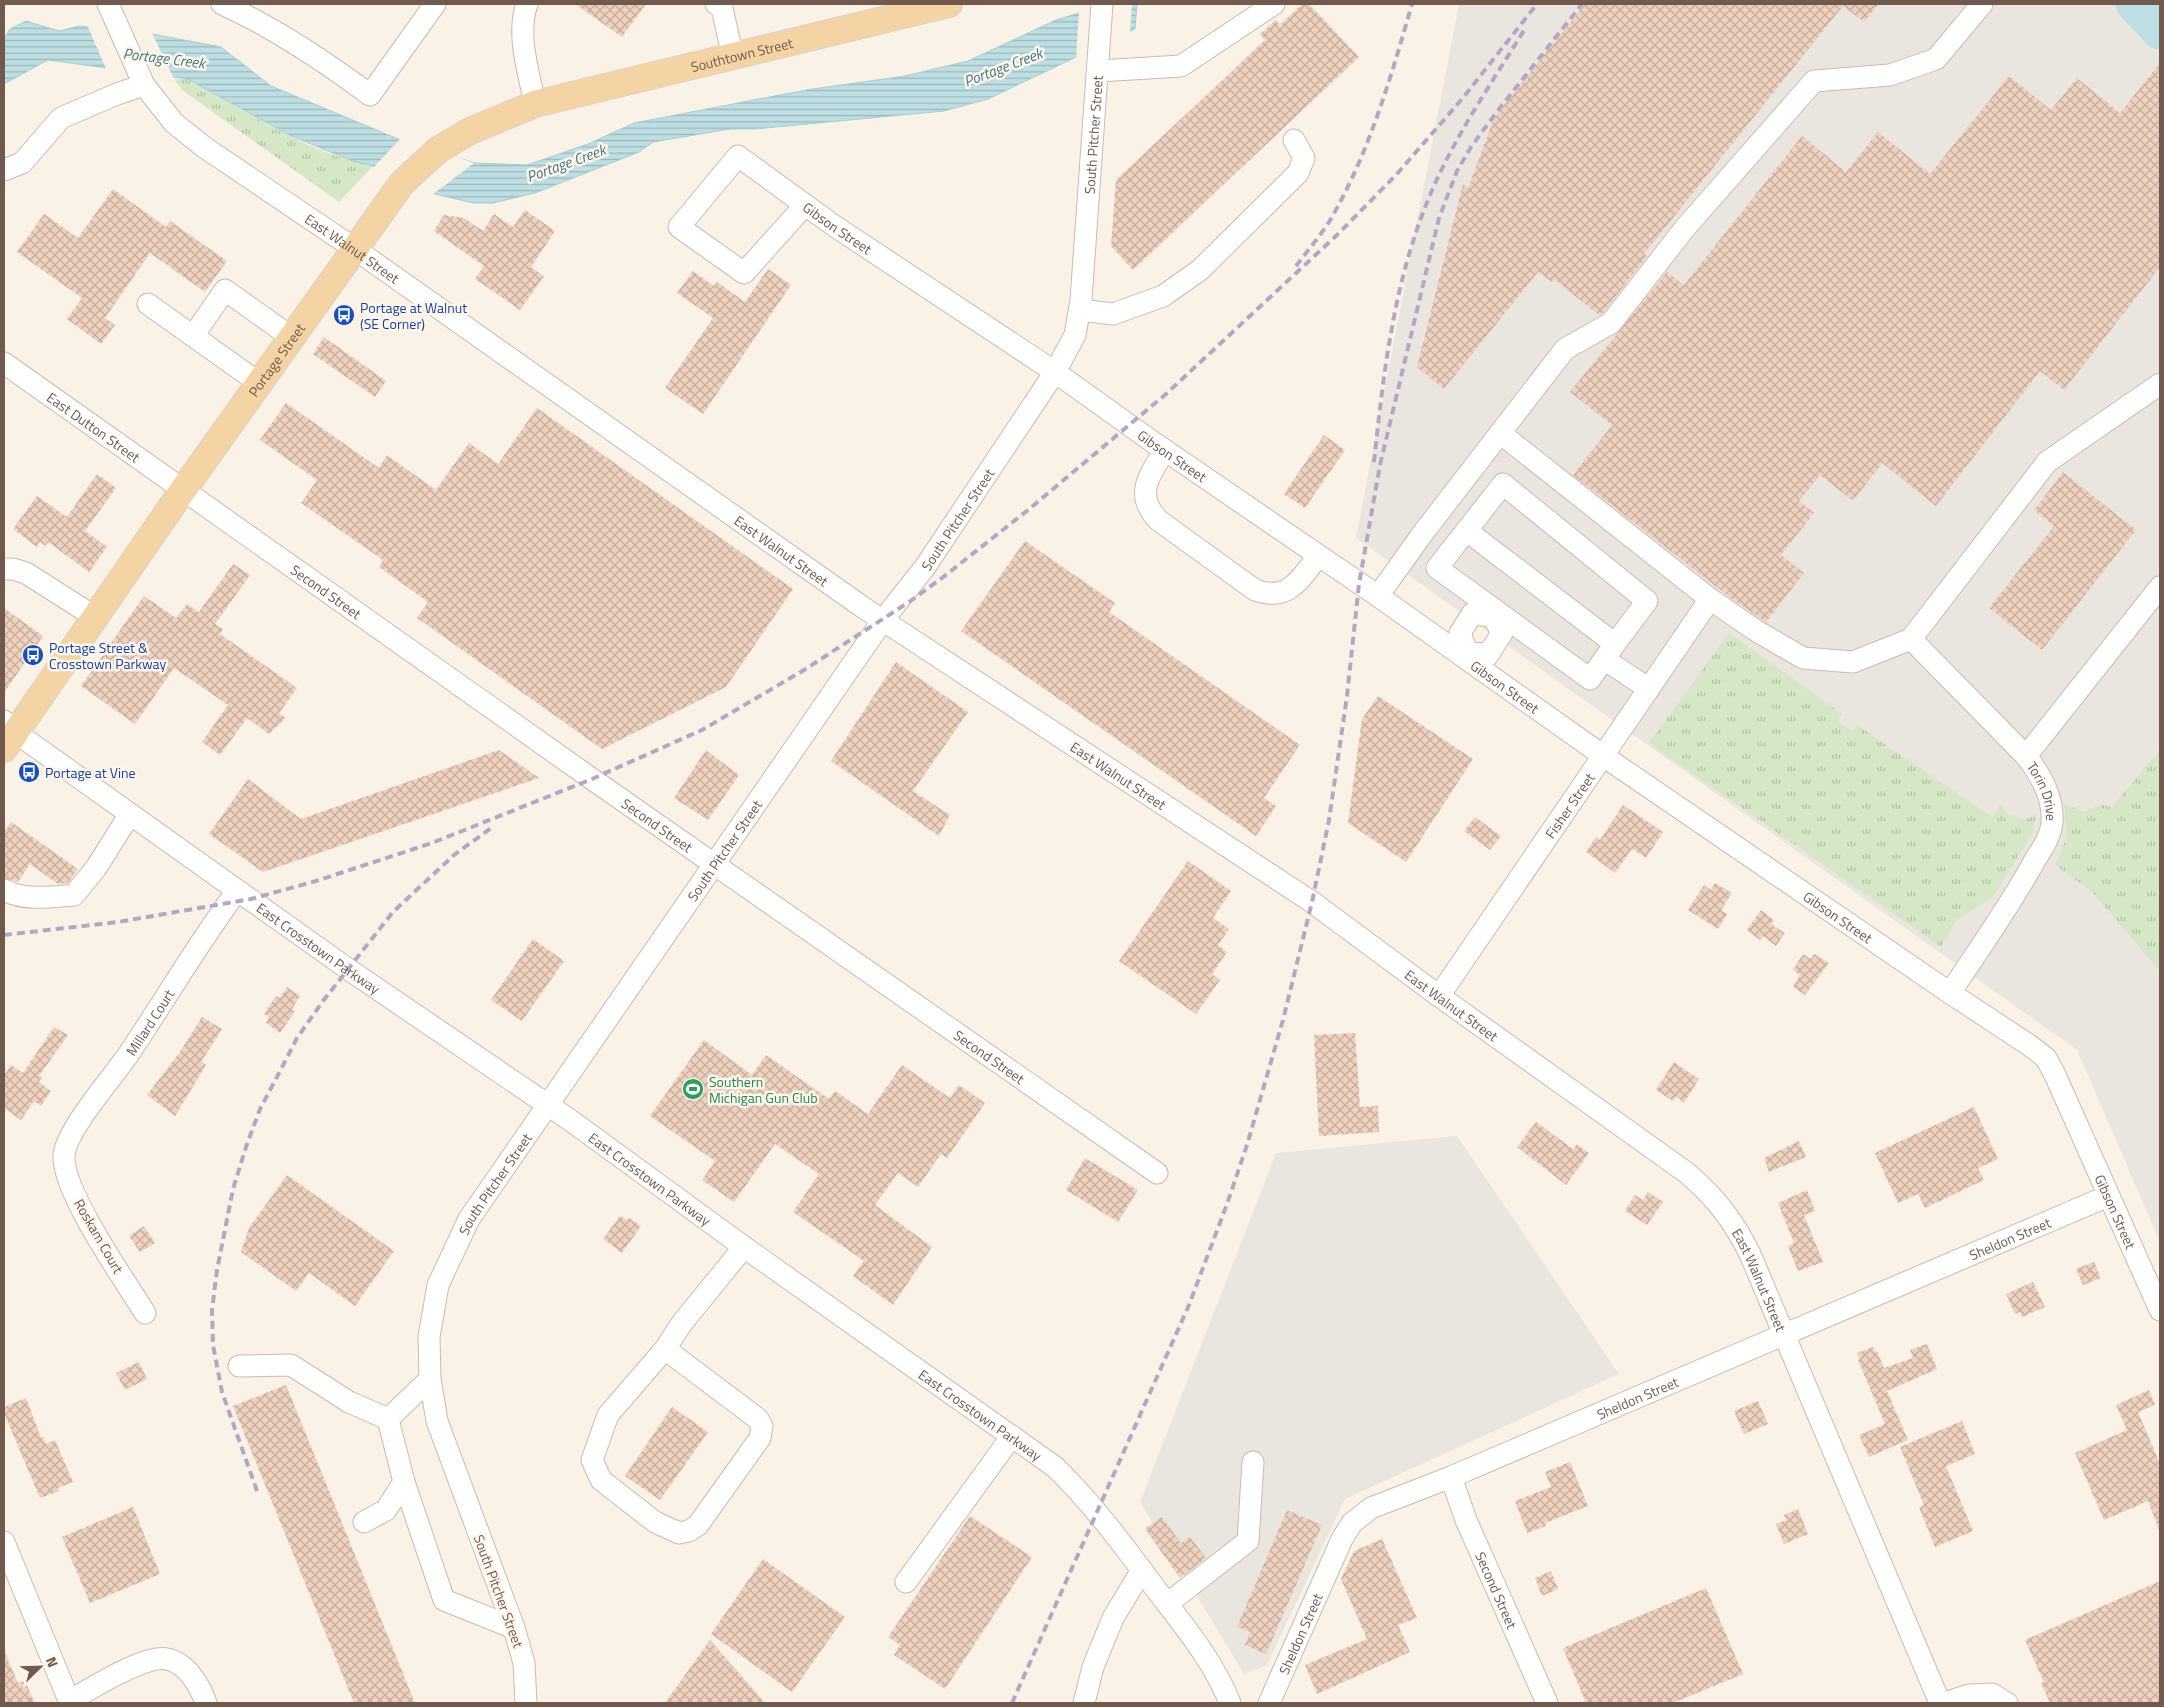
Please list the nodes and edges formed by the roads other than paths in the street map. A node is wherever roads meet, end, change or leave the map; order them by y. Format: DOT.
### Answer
graph roads {
  1 [pos="108,4"];
  2 [pos="222,4"];
  3 [pos="435,4"];
  4 [pos="527,4"];
  5 [pos="716,4"];
  6 [pos="949,4"];
  7 [pos="1102,4"];
  8 [pos="1274,4"];
  9 [pos="1982,4"];
  10 [pos="733,57"];
  11 [pos="1099,71"];
  12 [pos="141,80"];
  13 [pos="535,104"];
  14 [pos="1294,140"];
  15 [pos="4,170"];
  16 [pos="805,205"];
  17 [pos="355,249"];
  18 [pos="148,304"];
  19 [pos="1080,310"];
  20 [pos="192,336"];
  21 [pos="291,337"];
  22 [pos="4,363"];
  23 [pos="1055,372"];
  24 [pos="259,383"];
  25 [pos="2160,384"];
  26 [pos="1500,432"];
  27 [pos="1165,450"];
  28 [pos="183,490"];
  29 [pos="1467,531"];
  30 [pos="1318,556"];
  31 [pos="4,569"];
  32 [pos="2160,587"];
  33 [pos="1378,596"];
  34 [pos="1704,606"];
  35 [pos="1495,614"];
  36 [pos="95,617"];
  37 [pos="882,620"];
  38 [pos="1911,639"];
  39 [pos="1610,652"];
  40 [pos="1465,654"];
  41 [pos="1649,689"];
  42 [pos="8,734"];
  43 [pos="1602,755"];
  44 [pos="2026,756"];
  45 [pos="130,814"];
  46 [pos="714,864"];
  47 [pos="4,890"];
  48 [pos="237,891"];
  49 [pos="1950,994"];
  50 [pos="1439,996"];
  51 [pos="547,1104"];
  52 [pos="64,1156"];
  53 [pos="1157,1174"];
  54 [pos="2108,1196"];
  55 [pos="744,1247"];
  56 [pos="2160,1310"];
  57 [pos="145,1313"];
  58 [pos="1784,1335"];
  59 [pos="665,1349"];
  60 [pos="239,1366"];
  61 [pos="430,1379"];
  62 [pos="388,1419"];
  63 [pos="1012,1436"];
  64 [pos="1253,1462"];
  65 [pos="1451,1478"];
  66 [pos="404,1482"];
  67 [pos="364,1522"];
  68 [pos="4,1542"];
  69 [pos="1142,1570"];
  70 [pos="906,1582"];
  71 [pos="1167,1604"];
  72 [pos="514,1628"];
  73 [pos="69,1702"];
  74 [pos="206,1703"];
  75 [pos="526,1703"];
  76 [pos="1084,1703"];
  77 [pos="1230,1703"];
  78 [pos="1269,1703"];
  79 [pos="1547,1703"];
  80 [pos="1940,1703"];
  81 [pos="1945,1703"];
  82 [pos="2007,1703"];
  1 -- 12 [label="street, East Walnut Street"];
  2 -- 3 [label="street"];
  4 -- 13 [label="street"];
  5 -- 10 [label="street"];
  6 -- 10 [label="main road, Southtown Street"];
  7 -- 11 [label="street, South Pitcher Street"];
  8 -- 11 [label="street"];
  9 -- 26 [label="street"];
  10 -- 13 [label="main road, Southtown Street"];
  11 -- 19 [label="street, South Pitcher Street"];
  12 -- 15 [label="street"];
  12 -- 17 [label="street, East Walnut Street"];
  13 -- 17 [label="main road, Portage Street"];
  14 -- 19 [label="street"];
  16 -- 16 [label="street, Gibson Street"];
  16 -- 23 [label="street, Gibson Street"];
  17 -- 21 [label="main road, Portage Street"];
  17 -- 37 [label="street, East Walnut Street"];
  18 -- 20 [label="street"];
  19 -- 23 [label="street, South Pitcher Street"];
  20 -- 21 [label="street"];
  20 -- 24 [label="street"];
  21 -- 24 [label="main road, Portage Street"];
  22 -- 28 [label="street, East Dutton Street"];
  23 -- 27 [label="street, Gibson Street"];
  23 -- 37 [label="street, South Pitcher Street"];
  24 -- 28 [label="main road, Portage Street"];
  25 -- 38 [label="street"];
  26 -- 33 [label="street"];
  26 -- 34 [label="street"];
  27 -- 30 [label="street, Gibson Street"];
  27 -- 30 [label="street"];
  28 -- 36 [label="main road, Portage Street"];
  28 -- 46 [label="street, Second Street"];
  29 -- 35 [label="street"];
  29 -- 39 [label="street"];
  29 -- 39 [label="street"];
  30 -- 33 [label="street, Gibson Street"];
  31 -- 36 [label="street"];
  32 -- 44 [label="street"];
  33 -- 40 [label="street, Gibson Street"];
  34 -- 38 [label="street"];
  34 -- 41 [label="street, Fisher Street"];
  35 -- 39 [label="street"];
  35 -- 40 [label="street"];
  35 -- 40 [label="street"];
  36 -- 42 [label="main road, Portage Street"];
  37 -- 46 [label="street, South Pitcher Street"];
  37 -- 50 [label="street, East Walnut Street"];
  38 -- 44 [label="street, Torin Drive"];
  39 -- 41 [label="street"];
  40 -- 43 [label="street, Gibson Street"];
  41 -- 43 [label="street, Fisher Street"];
  42 -- 45 [label="street, East Crosstown Parkway"];
  43 -- 49 [label="street, Gibson Street"];
  43 -- 50 [label="street, Fisher Street"];
  44 -- 49 [label="street, Torin Drive"];
  45 -- 47 [label="street"];
  45 -- 48 [label="street, East Crosstown Parkway"];
  46 -- 51 [label="street, South Pitcher Street"];
  46 -- 53 [label="street, Second Street"];
  48 -- 51 [label="street, East Crosstown Parkway"];
  48 -- 52 [label="street, Millard Court"];
  49 -- 54 [label="street, Gibson Street"];
  50 -- 58 [label="street, East Walnut Street"];
  51 -- 55 [label="street, East Crosstown Parkway"];
  51 -- 61 [label="street, South Pitcher Street"];
  52 -- 57 [label="street, Roskam Court"];
  54 -- 56 [label="street, Gibson Street"];
  54 -- 58 [label="street, Sheldon Street"];
  55 -- 59 [label="street"];
  55 -- 63 [label="street, East Crosstown Parkway"];
  58 -- 65 [label="street, Sheldon Street"];
  58 -- 80 [label="street, East Walnut Street"];
  59 -- 59 [label="street"];
  60 -- 62 [label="street"];
  61 -- 62 [label="street"];
  61 -- 72 [label="street, South Pitcher Street"];
  62 -- 66 [label="street"];
  63 -- 69 [label="street, East Crosstown Parkway"];
  63 -- 70 [label="street"];
  64 -- 71 [label="street"];
  65 -- 78 [label="street, Sheldon Street"];
  65 -- 79 [label="street, Second Street"];
  66 -- 67 [label="street"];
  66 -- 72 [label="street"];
  68 -- 73 [label="street"];
  69 -- 71 [label="street, East Crosstown Parkway"];
  69 -- 76 [label="street"];
  71 -- 77 [label="street, East Crosstown Parkway"];
  72 -- 75 [label="street, South Pitcher Street"];
  73 -- 74 [label="street"];
  81 -- 82 [label="street"];
}
